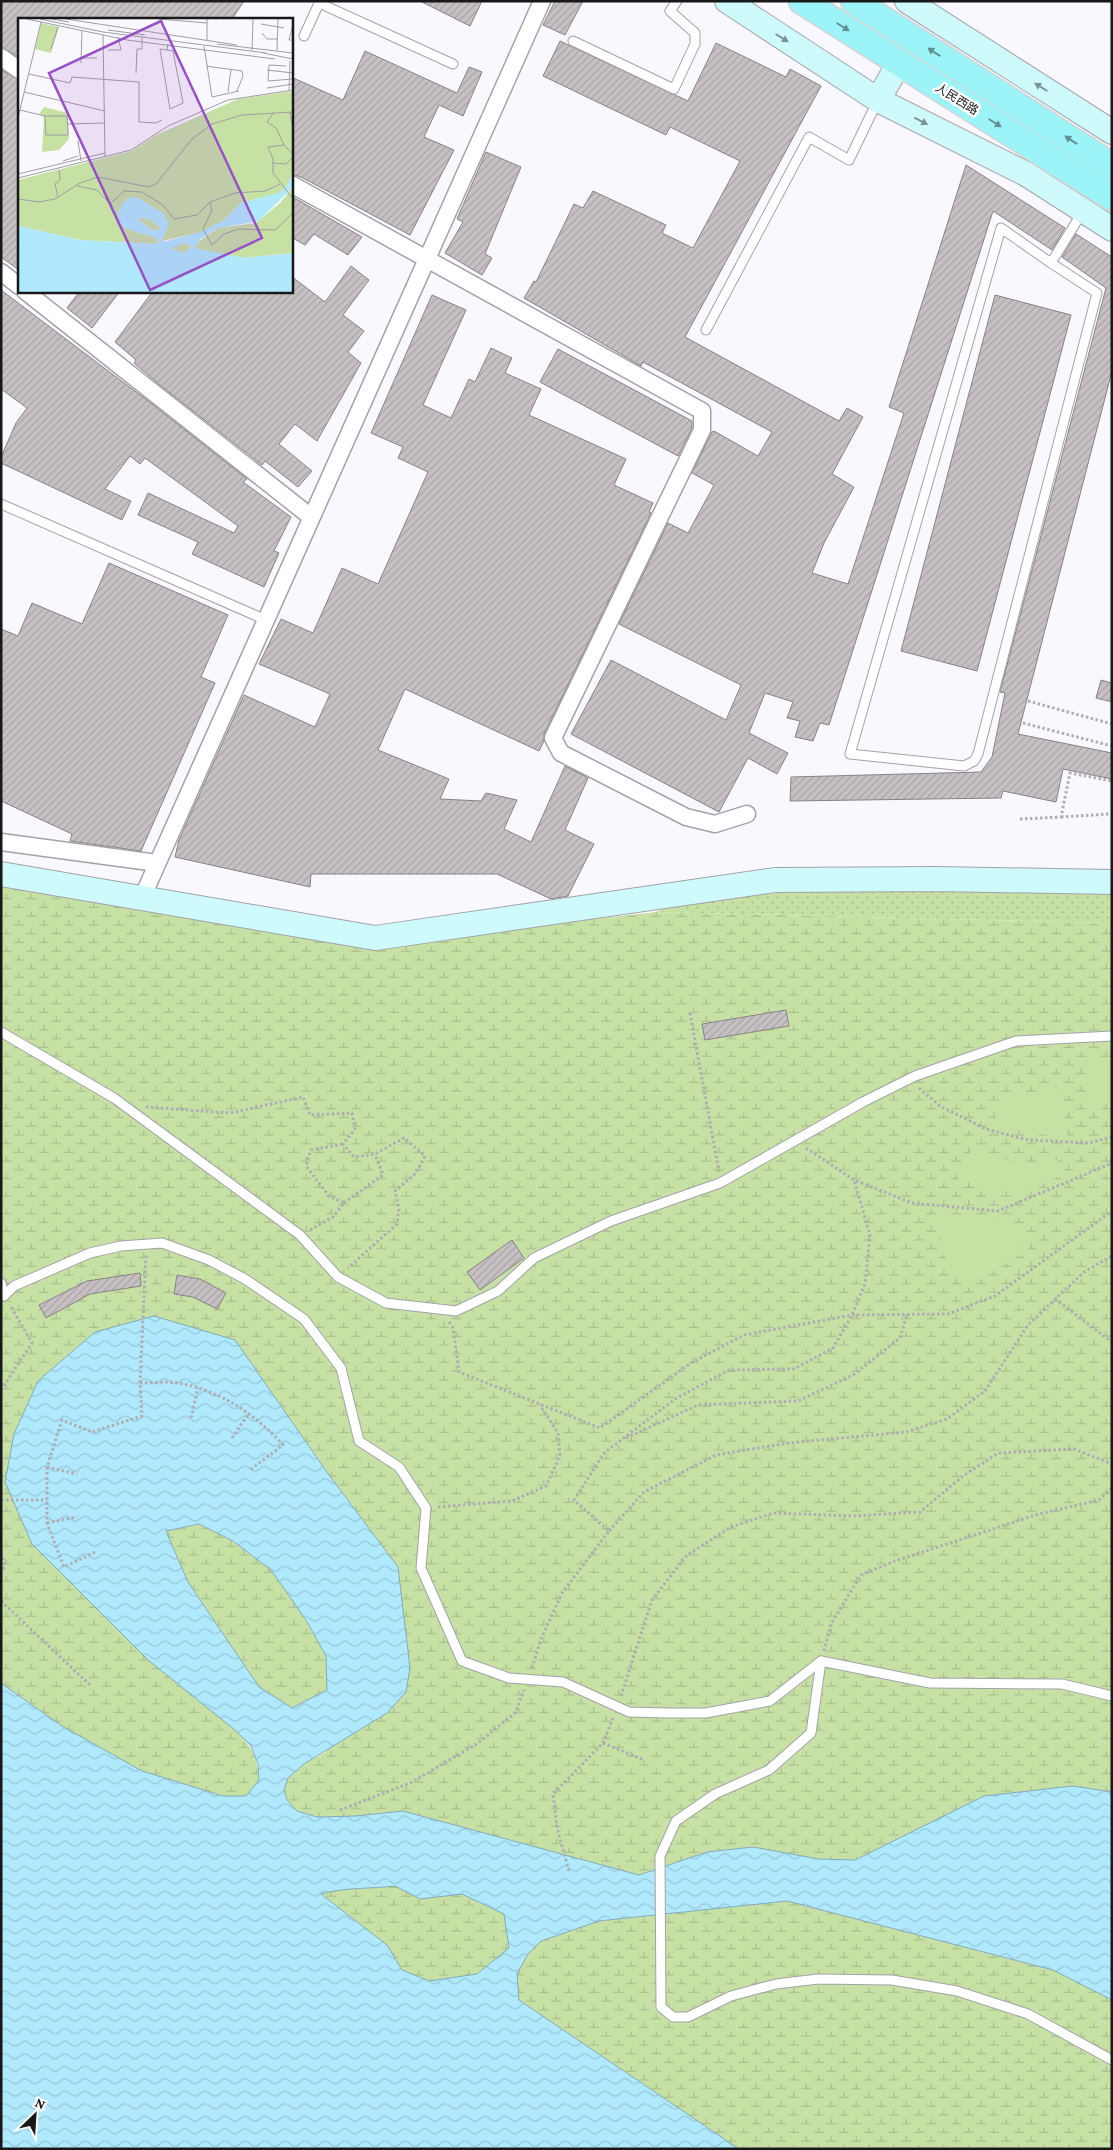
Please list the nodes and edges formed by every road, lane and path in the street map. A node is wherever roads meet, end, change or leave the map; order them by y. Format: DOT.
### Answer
graph roads {
  1 [pos="542,1"];
  2 [pos="677,1"];
  3 [pos="727,1"];
  4 [pos="802,1"];
  5 [pos="854,1"];
  6 [pos="907,1"];
  7 [pos="320,2"];
  8 [pos="759,13"];
  9 [pos="304,36"];
  10 [pos="573,41"];
  11 [pos="1,57"];
  12 [pos="899,63"];
  13 [pos="453,64"];
  14 [pos="18,69"];
  15 [pos="878,100"];
  16 [pos="1112,132"];
  17 [pos="1112,166"];
  18 [pos="292,185"];
  19 [pos="1112,197"];
  20 [pos="1084,211"];
  21 [pos="1112,229"];
  22 [pos="427,258"];
  23 [pos="1051,263"];
  24 [pos="1,272"];
  25 [pos="18,285"];
  26 [pos="26,292"];
  27 [pos="706,330"];
  28 [pos="1,504"];
  29 [pos="312,517"];
  30 [pos="266,620"];
  31 [pos="1028,701"];
  32 [pos="1023,723"];
  33 [pos="1112,724"];
  34 [pos="1112,746"];
  35 [pos="1112,780"];
  36 [pos="747,814"];
  37 [pos="1109,814"];
  38 [pos="1062,817"];
  39 [pos="1020,819"];
  40 [pos="1,842"];
  41 [pos="157,863"];
  42 [pos="1,874"];
  43 [pos="1112,882"];
  44 [pos="142,898"];
  45 [pos="690,1012"];
  46 [pos="1,1032"];
  47 [pos="1112,1036"];
  48 [pos="910,1079"];
  49 [pos="123,1105"];
  50 [pos="1112,1137"];
  51 [pos="795,1141"];
  52 [pos="343,1144"];
  53 [pos="375,1154"];
  54 [pos="1112,1159"];
  55 [pos="854,1180"];
  56 [pos="720,1183"];
  57 [pos="344,1203"];
  58 [pos="1112,1211"];
  59 [pos="300,1235"];
  60 [pos="147,1245"];
  61 [pos="1112,1256"];
  62 [pos="338,1277"];
  63 [pos="1,1283"];
  64 [pos="4,1296"];
  65 [pos="1055,1300"];
  66 [pos="439,1309"];
  67 [pos="852,1314"];
  68 [pos="907,1315"];
  69 [pos="1112,1342"];
  70 [pos="140,1384"];
  71 [pos="198,1388"];
  72 [pos="1,1390"];
  73 [pos="540,1404"];
  74 [pos="249,1413"];
  75 [pos="191,1418"];
  76 [pos="232,1438"];
  77 [pos="619,1442"];
  78 [pos="1112,1464"];
  79 [pos="47,1467"];
  80 [pos="250,1470"];
  81 [pos="77,1474"];
  82 [pos="1112,1488"];
  83 [pos="1,1500"];
  84 [pos="47,1500"];
  85 [pos="426,1508"];
  86 [pos="77,1518"];
  87 [pos="47,1523"];
  88 [pos="609,1531"];
  89 [pos="95,1552"];
  90 [pos="1,1553"];
  91 [pos="1,1572"];
  92 [pos="1,1601"];
  93 [pos="821,1661"];
  94 [pos="528,1679"];
  95 [pos="91,1686"];
  96 [pos="1112,1696"];
  97 [pos="617,1706"];
  98 [pos="604,1742"];
  99 [pos="644,1760"];
  100 [pos="340,1810"];
  101 [pos="569,1871"];
  102 [pos="1112,2060"];
  1 -- 22 [label="street"];
  2 -- 10 [label="lane"];
  3 -- 8 [label="street"];
  4 -- 12 [label="main road, 人民西路, one-way"];
  17 -- 5 [label="main road, one-way"];
  16 -- 6 [label="street, one-way"];
  7 -- 9 [label="lane"];
  7 -- 13 [label="lane"];
  8 -- 15 [label="street, one-way"];
  11 -- 14 [label="street"];
  12 -- 15 [label="street"];
  12 -- 19 [label="main road, 人民西路, one-way"];
  15 -- 20 [label="street, one-way"];
  15 -- 27 [label="lane"];
  18 -- 22 [label="street"];
  20 -- 21 [label="street"];
  20 -- 23 [label="lane"];
  22 -- 29 [label="street"];
  22 -- 36 [label="street"];
  23 -- 23 [label="lane"];
  24 -- 25 [label="street"];
  26 -- 29 [label="street"];
  28 -- 30 [label="lane"];
  29 -- 30 [label="street"];
  30 -- 41 [label="street"];
  31 -- 33 [label="path"];
  32 -- 34 [label="path"];
  35 -- 38 [label="path"];
  37 -- 38 [label="path"];
  38 -- 39 [label="path"];
  40 -- 41 [label="street"];
  41 -- 44 [label="street"];
  42 -- 44 [label="street"];
  43 -- 44 [label="street"];
  45 -- 56 [label="path"];
  46 -- 49 [label="lane"];
  47 -- 48 [label="lane"];
  48 -- 50 [label="path"];
  48 -- 51 [label="lane"];
  49 -- 52 [label="path"];
  49 -- 59 [label="lane"];
  51 -- 55 [label="path"];
  51 -- 56 [label="lane"];
  52 -- 53 [label="path"];
  52 -- 57 [label="path"];
  53 -- 57 [label="path"];
  53 -- 62 [label="path"];
  54 -- 55 [label="path"];
  55 -- 67 [label="path"];
  56 -- 66 [label="lane"];
  57 -- 59 [label="path"];
  58 -- 68 [label="path"];
  59 -- 62 [label="lane"];
  60 -- 64 [label="lane"];
  60 -- 70 [label="path"];
  60 -- 85 [label="lane"];
  61 -- 65 [label="path"];
  62 -- 66 [label="lane"];
  63 -- 64 [label="lane"];
  64 -- 72 [label="path"];
  65 -- 69 [label="path"];
  65 -- 88 [label="path"];
  66 -- 73 [label="path"];
  67 -- 68 [label="path"];
  67 -- 73 [label="path"];
  67 -- 77 [label="path"];
  68 -- 77 [label="path"];
  70 -- 71 [label="path"];
  70 -- 79 [label="path"];
  71 -- 74 [label="path"];
  71 -- 75 [label="path"];
  73 -- 85 [label="path"];
  74 -- 76 [label="path"];
  74 -- 80 [label="path"];
  77 -- 88 [label="path"];
  78 -- 97 [label="path"];
  79 -- 81 [label="path"];
  79 -- 84 [label="path"];
  82 -- 93 [label="path"];
  83 -- 84 [label="path"];
  84 -- 87 [label="path"];
  85 -- 94 [label="lane"];
  86 -- 87 [label="path"];
  87 -- 89 [label="path"];
  88 -- 94 [label="path"];
  90 -- 91 [label="path"];
  92 -- 95 [label="path"];
  93 -- 96 [label="lane"];
  93 -- 97 [label="lane"];
  93 -- 102 [label="lane"];
  94 -- 97 [label="lane"];
  94 -- 100 [label="path"];
  97 -- 98 [label="path"];
  98 -- 99 [label="path"];
  98 -- 101 [label="path"];
}
